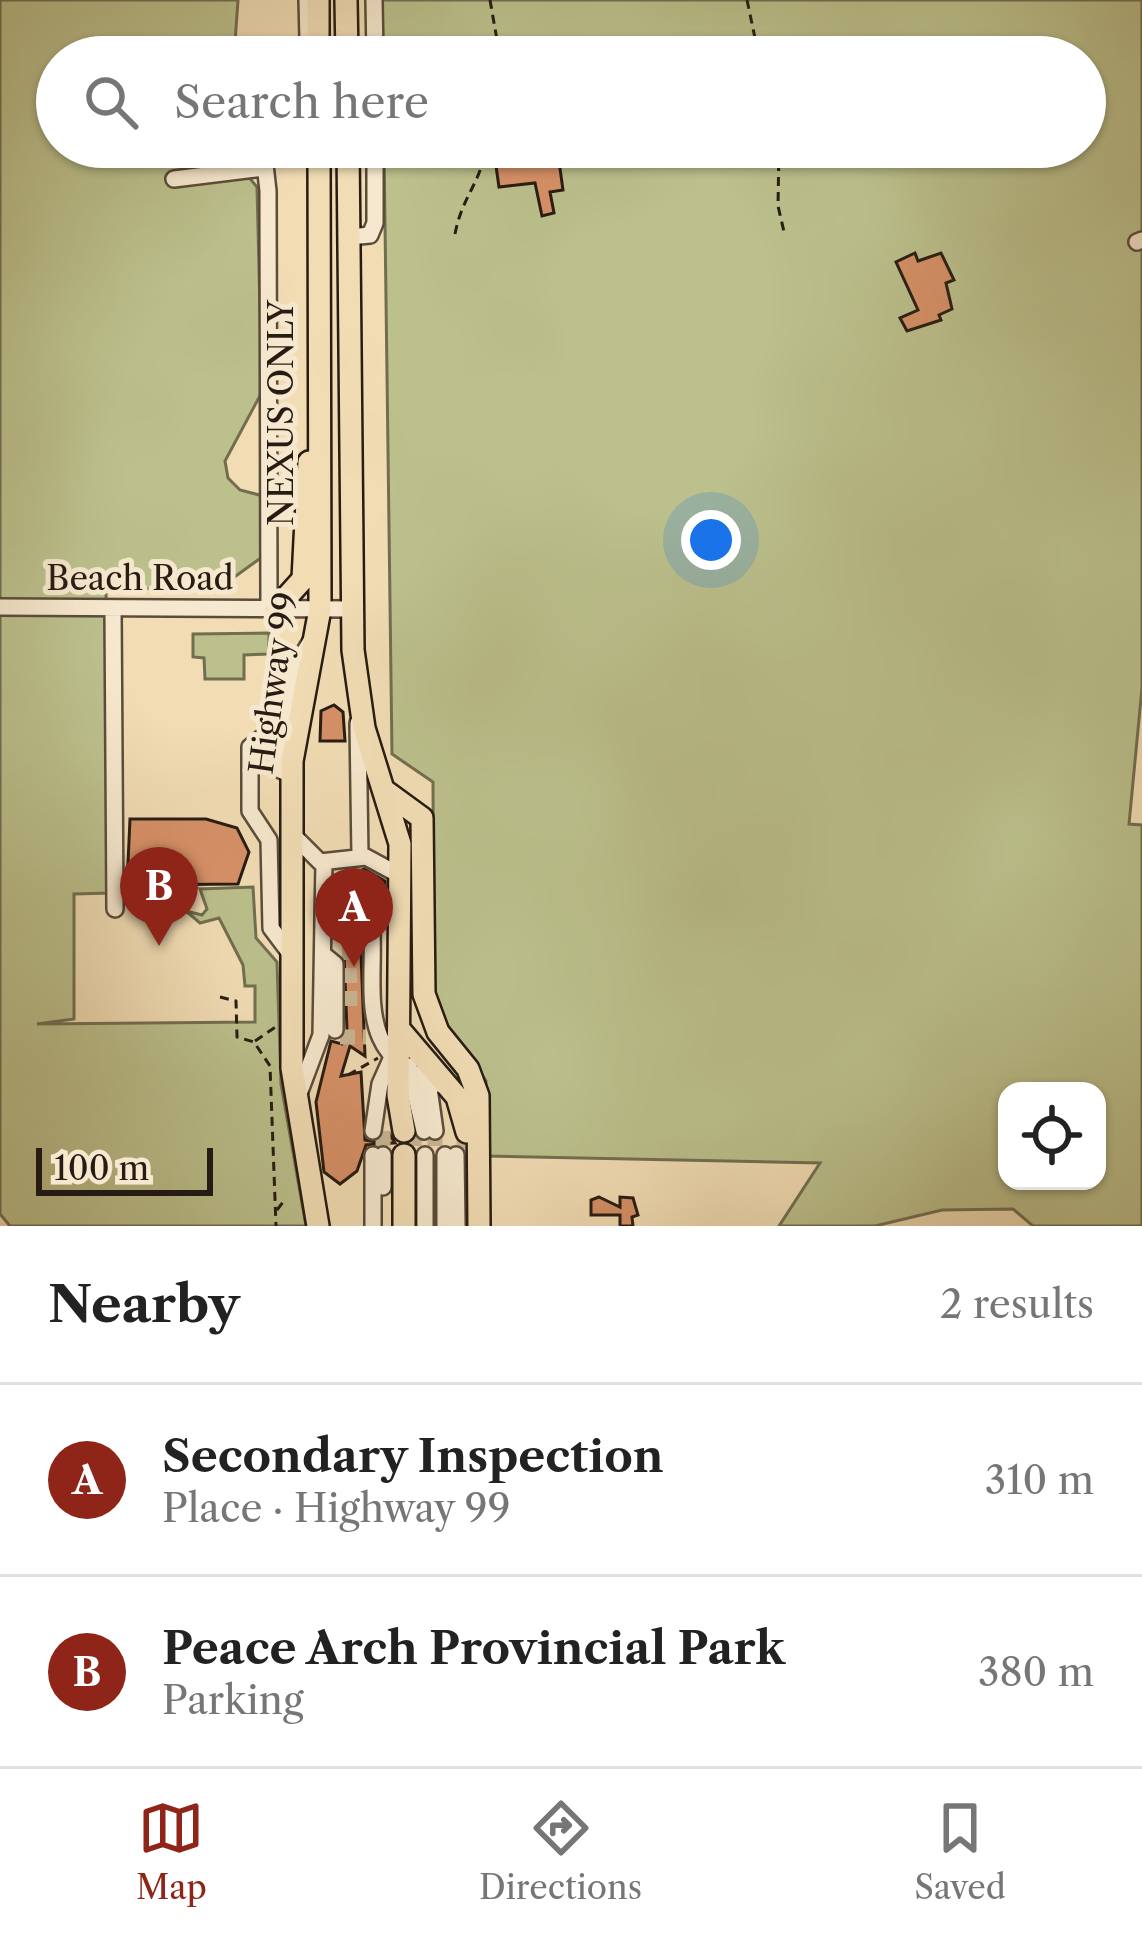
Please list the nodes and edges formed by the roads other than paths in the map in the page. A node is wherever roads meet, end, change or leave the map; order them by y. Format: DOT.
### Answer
graph roads {
  1 [pos="307,0"];
  2 [pos="317,0"];
  3 [pos="346,0"];
  4 [pos="374,0"];
  5 [pos="308,36"];
  6 [pos="318,36"];
  7 [pos="347,36"];
  8 [pos="375,36"];
  9 [pos="263,168"];
  10 [pos="309,168"];
  11 [pos="319,168"];
  12 [pos="348,168"];
  13 [pos="375,168"];
  14 [pos="174,179"];
  15 [pos="350,237"];
  16 [pos="320,372"];
  17 [pos="310,446"];
  18 [pos="0,607"];
  19 [pos="113,609"];
  20 [pos="273,609"];
  21 [pos="352,609"];
  22 [pos="314,622"];
  23 [pos="360,713"];
  24 [pos="386,791"];
  25 [pos="248,796"];
  26 [pos="292,827"];
  27 [pos="324,862"];
  28 [pos="353,865"];
  29 [pos="401,876"];
  30 [pos="370,906"];
  31 [pos="115,909"];
  32 [pos="324,955"];
  33 [pos="286,960"];
  34 [pos="320,1041"];
  35 [pos="396,1047"];
  36 [pos="441,1090"];
  37 [pos="397,1096"];
  38 [pos="296,1106"];
  39 [pos="417,1152"];
  40 [pos="314,1226"];
  41 [pos="373,1226"];
  42 [pos="383,1226"];
  43 [pos="394,1226"];
  44 [pos="404,1226"];
  45 [pos="414,1226"];
  46 [pos="425,1226"];
  47 [pos="435,1226"];
  48 [pos="445,1226"];
  49 [pos="457,1226"];
  50 [pos="466,1226"];
  51 [pos="479,1226"];
  1 -- 5 [label="street"];
  2 -- 6 [label="highway"];
  3 -- 7 [label="highway"];
  4 -- 8 [label="street"];
  9 -- 14 [label="street"];
  9 -- 20 [label="street"];
  10 -- 17 [label="street, NEXUS ONLY"];
  11 -- 16 [label="highway, Highway 99"];
  12 -- 15 [label="highway, Highway 99"];
  13 -- 15 [label="street"];
  15 -- 21 [label="highway, Highway 99"];
  16 -- 17 [label="highway"];
  16 -- 22 [label="highway, Highway 99"];
  17 -- 20 [label="highway"];
  17 -- 22 [label="street, NEXUS ONLY"];
  18 -- 19 [label="street, Beach Road"];
  19 -- 20 [label="street, Beach Road"];
  19 -- 31 [label="street"];
  20 -- 22 [label="street, Beach Road"];
  21 -- 22 [label="street, Beach Road"];
  21 -- 23 [label="highway, Highway 99"];
  22 -- 26 [label="highway, Highway 99"];
  22 -- 33 [label="street, NEXUS ONLY"];
  22 -- 33 [label="street"];
  23 -- 24 [label="highway"];
  23 -- 28 [label="street"];
  24 -- 29 [label="highway"];
  24 -- 51 [label="highway"];
  25 -- 33 [label="street"];
  26 -- 27 [label="street"];
  26 -- 33 [label="highway, Highway 99"];
  27 -- 28 [label="street"];
  27 -- 32 [label="street"];
  28 -- 29 [label="street"];
  29 -- 35 [label="highway"];
  30 -- 35 [label="street"];
  32 -- 34 [label="street"];
  32 -- 34 [label="street"];
  33 -- 38 [label="highway, Highway 99"];
  33 -- 40 [label="highway"];
  34 -- 38 [label="street"];
  35 -- 36 [label="highway"];
  35 -- 37 [label="highway"];
  36 -- 39 [label="highway"];
  36 -- 39 [label="street"];
  37 -- 39 [label="highway"];
  37 -- 39 [label="street"];
  38 -- 40 [label="highway, Highway 99"];
  39 -- 41 [label="street"];
  39 -- 42 [label="street"];
  39 -- 43 [label="street"];
  39 -- 44 [label="highway"];
  39 -- 45 [label="street"];
  39 -- 46 [label="street"];
  39 -- 47 [label="street"];
  39 -- 48 [label="street"];
  39 -- 49 [label="street"];
  39 -- 50 [label="highway"];
}
